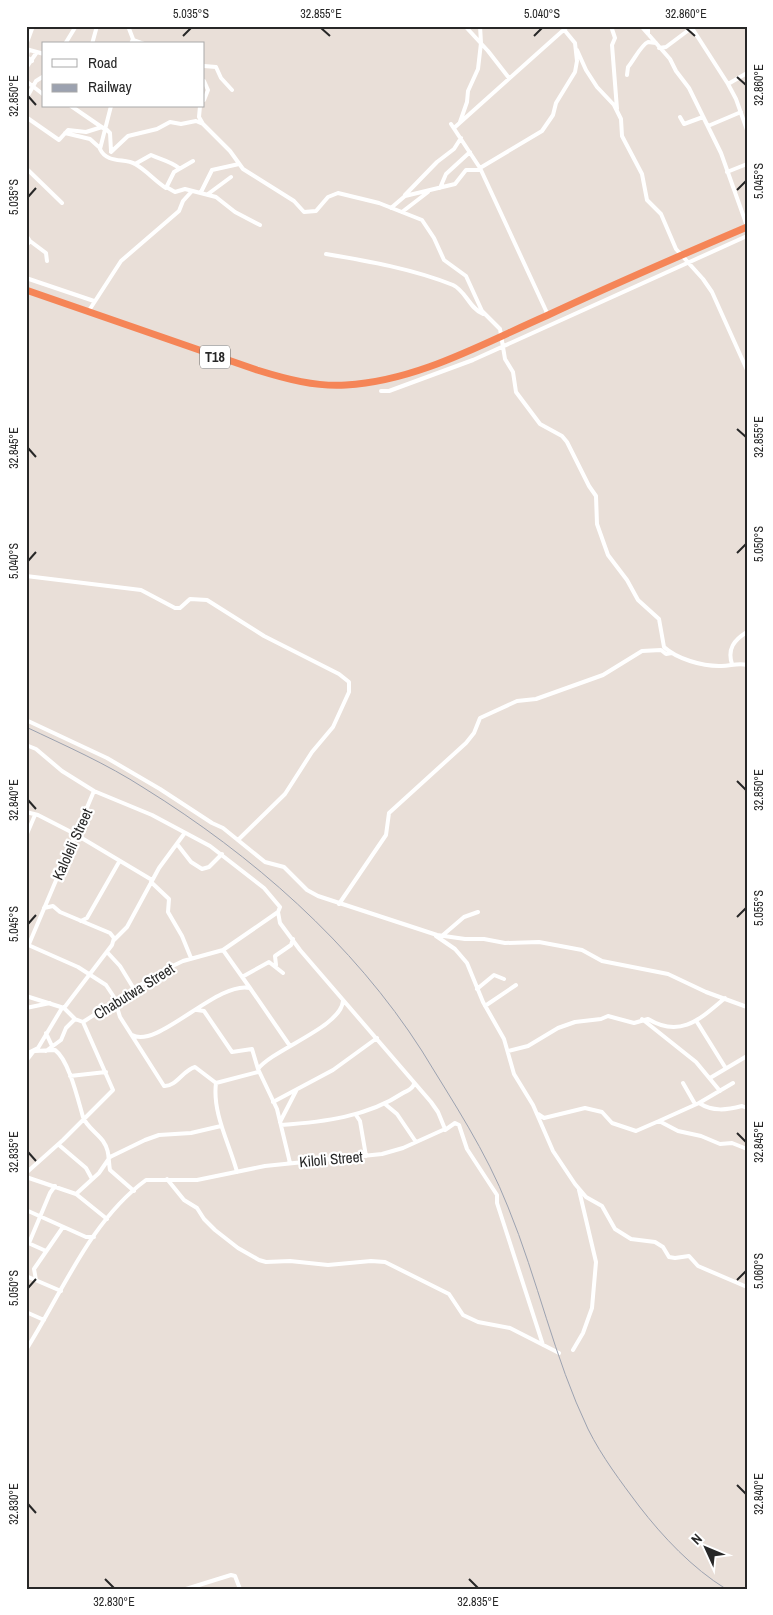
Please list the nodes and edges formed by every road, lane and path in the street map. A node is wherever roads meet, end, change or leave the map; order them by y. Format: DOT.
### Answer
graph roads {
  1 [pos="34,26"];
  2 [pos="76,26"];
  3 [pos="97,26"];
  4 [pos="128,26"];
  5 [pos="465,26"];
  6 [pos="480,26"];
  7 [pos="568,26"];
  8 [pos="611,26"];
  9 [pos="641,26"];
  10 [pos="648,26"];
  11 [pos="693,27"];
  12 [pos="562,28"];
  13 [pos="648,34"];
  14 [pos="66,42"];
  15 [pos="93,42"];
  16 [pos="132,42"];
  17 [pos="481,43"];
  18 [pos="656,43"];
  19 [pos="27,48"];
  20 [pos="660,48"];
  21 [pos="577,50"];
  22 [pos="37,52"];
  23 [pos="42,53"];
  24 [pos="32,61"];
  25 [pos="205,66"];
  26 [pos="26,68"];
  27 [pos="747,72"];
  28 [pos="627,74"];
  29 [pos="42,77"];
  30 [pos="509,78"];
  31 [pos="26,81"];
  32 [pos="205,82"];
  33 [pos="728,84"];
  34 [pos="33,88"];
  35 [pos="232,90"];
  36 [pos="42,94"];
  37 [pos="205,98"];
  38 [pos="26,99"];
  39 [pos="74,108"];
  40 [pos="80,108"];
  41 [pos="109,108"];
  42 [pos="200,108"];
  43 [pos="617,111"];
  44 [pos="741,112"];
  45 [pos="81,113"];
  46 [pos="26,117"];
  47 [pos="680,117"];
  48 [pos="703,117"];
  49 [pos="202,124"];
  50 [pos="459,124"];
  51 [pos="708,126"];
  52 [pos="104,128"];
  53 [pos="747,130"];
  54 [pos="64,133"];
  55 [pos="461,138"];
  56 [pos="100,148"];
  57 [pos="111,152"];
  58 [pos="470,152"];
  59 [pos="232,155"];
  60 [pos="107,156"];
  61 [pos="192,161"];
  62 [pos="135,164"];
  63 [pos="239,164"];
  64 [pos="747,164"];
  65 [pos="228,167"];
  66 [pos="179,168"];
  67 [pos="481,169"];
  68 [pos="26,172"];
  69 [pos="727,172"];
  70 [pos="231,177"];
  71 [pos="168,188"];
  72 [pos="440,188"];
  73 [pos="192,191"];
  74 [pos="201,192"];
  75 [pos="428,192"];
  76 [pos="208,194"];
  77 [pos="402,197"];
  78 [pos="62,203"];
  79 [pos="391,208"];
  80 [pos="402,212"];
  81 [pos="260,225"];
  82 [pos="747,226"];
  83 [pos="26,235"];
  84 [pos="747,236"];
  85 [pos="30,241"];
  86 [pos="26,246"];
  87 [pos="326,254"];
  88 [pos="681,255"];
  89 [pos="48,261"];
  90 [pos="688,263"];
  91 [pos="26,278"];
  92 [pos="26,290"];
  93 [pos="94,300"];
  94 [pos="88,312"];
  95 [pos="485,315"];
  96 [pos="548,315"];
  97 [pos="500,337"];
  98 [pos="503,347"];
  99 [pos="747,370"];
  100 [pos="381,390"];
  101 [pos="26,576"];
  102 [pos="747,632"];
  103 [pos="672,653"];
  104 [pos="732,664"];
  105 [pos="747,664"];
  106 [pos="26,720"];
  107 [pos="26,745"];
  108 [pos="94,791"];
  109 [pos="26,812"];
  110 [pos="35,815"];
  111 [pos="75,834"];
  112 [pos="184,834"];
  113 [pos="26,836"];
  114 [pos="238,840"];
  115 [pos="177,844"];
  116 [pos="222,854"];
  117 [pos="118,862"];
  118 [pos="152,881"];
  119 [pos="50,895"];
  120 [pos="339,904"];
  121 [pos="53,906"];
  122 [pos="44,908"];
  123 [pos="278,912"];
  124 [pos="478,912"];
  125 [pos="87,918"];
  126 [pos="80,921"];
  127 [pos="90,925"];
  128 [pos="434,935"];
  129 [pos="443,935"];
  130 [pos="293,939"];
  131 [pos="114,940"];
  132 [pos="27,944"];
  133 [pos="223,950"];
  134 [pos="107,952"];
  135 [pos="192,958"];
  136 [pos="276,966"];
  137 [pos="283,973"];
  138 [pos="90,975"];
  139 [pos="242,977"];
  140 [pos="504,979"];
  141 [pos="516,986"];
  142 [pos="250,988"];
  143 [pos="134,989"];
  144 [pos="477,989"];
  145 [pos="26,996"];
  146 [pos="725,998"];
  147 [pos="115,1001"];
  148 [pos="343,1001"];
  149 [pos="50,1003"];
  150 [pos="485,1006"];
  151 [pos="747,1007"];
  152 [pos="26,1008"];
  153 [pos="63,1008"];
  154 [pos="195,1010"];
  155 [pos="75,1019"];
  156 [pos="642,1019"];
  157 [pos="83,1022"];
  158 [pos="697,1022"];
  159 [pos="46,1032"];
  160 [pos="130,1034"];
  161 [pos="377,1038"];
  162 [pos="52,1046"];
  163 [pos="290,1046"];
  164 [pos="34,1051"];
  165 [pos="46,1051"];
  166 [pos="508,1051"];
  167 [pos="26,1054"];
  168 [pos="747,1056"];
  169 [pos="26,1060"];
  170 [pos="725,1067"];
  171 [pos="258,1070"];
  172 [pos="106,1072"];
  173 [pos="70,1076"];
  174 [pos="710,1078"];
  175 [pos="216,1083"];
  176 [pos="683,1083"];
  177 [pos="733,1083"];
  178 [pos="414,1084"];
  179 [pos="296,1091"];
  180 [pos="720,1091"];
  181 [pos="274,1102"];
  182 [pos="697,1103"];
  183 [pos="385,1104"];
  184 [pos="747,1108"];
  185 [pos="356,1114"];
  186 [pos="538,1114"];
  187 [pos="84,1118"];
  188 [pos="659,1120"];
  189 [pos="281,1124"];
  190 [pos="220,1126"];
  191 [pos="444,1130"];
  192 [pos="416,1142"];
  193 [pos="59,1145"];
  194 [pos="747,1150"];
  195 [pos="366,1156"];
  196 [pos="110,1157"];
  197 [pos="290,1163"];
  198 [pos="237,1172"];
  199 [pos="26,1175"];
  200 [pos="92,1179"];
  201 [pos="167,1179"];
  202 [pos="56,1186"];
  203 [pos="579,1188"];
  204 [pos="134,1191"];
  205 [pos="76,1194"];
  206 [pos="26,1210"];
  207 [pos="41,1218"];
  208 [pos="107,1220"];
  209 [pos="63,1227"];
  210 [pos="94,1237"];
  211 [pos="28,1243"];
  212 [pos="46,1251"];
  213 [pos="26,1276"];
  214 [pos="36,1280"];
  215 [pos="747,1287"];
  216 [pos="61,1291"];
  217 [pos="26,1312"];
  218 [pos="44,1320"];
  219 [pos="28,1343"];
  220 [pos="543,1345"];
  221 [pos="26,1350"];
  222 [pos="573,1350"];
  223 [pos="559,1353"];
  224 [pos="186,1589"];
  225 [pos="240,1589"];
  1 -- 19 [label="street"];
  2 -- 14 [label="street"];
  3 -- 15 [label="street"];
  4 -- 16 [label="street"];
  5 -- 17 [label="street"];
  6 -- 17 [label="street"];
  7 -- 12 [label="street"];
  8 -- 43 [label="street"];
  9 -- 13 [label="street"];
  10 -- 13 [label="street"];
  11 -- 20 [label="street"];
  11 -- 33 [label="street"];
  12 -- 21 [label="street"];
  12 -- 30 [label="street"];
  13 -- 18 [label="street"];
  17 -- 30 [label="street"];
  17 -- 50 [label="street"];
  18 -- 20 [label="street"];
  18 -- 28 [label="street"];
  19 -- 22 [label="street"];
  19 -- 24 [label="street"];
  20 -- 48 [label="street"];
  21 -- 43 [label="street"];
  21 -- 67 [label="street"];
  22 -- 23 [label="street"];
  22 -- 24 [label="street"];
  24 -- 26 [label="street"];
  25 -- 35 [label="street"];
  27 -- 33 [label="street"];
  29 -- 34 [label="street"];
  30 -- 50 [label="street"];
  31 -- 34 [label="street"];
  32 -- 37 [label="street"];
  33 -- 44 [label="street"];
  34 -- 36 [label="street"];
  34 -- 38 [label="street"];
  39 -- 45 [label="street"];
  40 -- 45 [label="street"];
  41 -- 52 [label="street"];
  42 -- 49 [label="street"];
  43 -- 88 [label="street"];
  44 -- 51 [label="street"];
  44 -- 53 [label="street"];
  45 -- 52 [label="street"];
  46 -- 54 [label="street"];
  47 -- 48 [label="street"];
  48 -- 51 [label="street"];
  49 -- 57 [label="street"];
  49 -- 59 [label="street"];
  50 -- 55 [label="street"];
  51 -- 69 [label="street"];
  52 -- 54 [label="street"];
  52 -- 56 [label="street"];
  52 -- 57 [label="street"];
  54 -- 56 [label="street"];
  55 -- 58 [label="street"];
  55 -- 77 [label="street"];
  56 -- 60 [label="street"];
  57 -- 60 [label="street"];
  58 -- 67 [label="street"];
  58 -- 72 [label="street"];
  59 -- 63 [label="street"];
  59 -- 65 [label="street"];
  60 -- 62 [label="street"];
  61 -- 66 [label="street"];
  62 -- 66 [label="street"];
  62 -- 71 [label="street"];
  63 -- 65 [label="street"];
  63 -- 79 [label="street"];
  64 -- 69 [label="street"];
  65 -- 74 [label="street"];
  66 -- 71 [label="street"];
  67 -- 72 [label="street"];
  67 -- 96 [label="street"];
  68 -- 78 [label="street"];
  69 -- 82 [label="street"];
  70 -- 76 [label="street"];
  71 -- 73 [label="street"];
  72 -- 75 [label="street"];
  73 -- 74 [label="street"];
  73 -- 93 [label="street"];
  74 -- 76 [label="street"];
  75 -- 77 [label="street"];
  75 -- 80 [label="street"];
  76 -- 81 [label="street"];
  77 -- 79 [label="street"];
  79 -- 80 [label="street"];
  80 -- 95 [label="street"];
  82 -- 88 [label="highway, T18"];
  83 -- 85 [label="street"];
  84 -- 90 [label="street"];
  85 -- 86 [label="street"];
  85 -- 89 [label="street"];
  87 -- 95 [label="street"];
  88 -- 90 [label="street"];
  88 -- 96 [label="highway, T18"];
  90 -- 98 [label="street"];
  90 -- 99 [label="street"];
  91 -- 93 [label="street"];
  92 -- 94 [label="highway, T18"];
  93 -- 94 [label="street"];
  94 -- 97 [label="highway, T18"];
  95 -- 97 [label="street"];
  96 -- 97 [label="highway, T18"];
  97 -- 98 [label="street"];
  98 -- 100 [label="street"];
  98 -- 103 [label="street"];
  101 -- 114 [label="street"];
  102 -- 104 [label="street"];
  103 -- 104 [label="street"];
  103 -- 120 [label="street"];
  104 -- 105 [label="street"];
  106 -- 114 [label="street"];
  107 -- 108 [label="street, Kaloleli Street"];
  108 -- 111 [label="street, Kaloleli Street"];
  108 -- 112 [label="street"];
  109 -- 110 [label="street"];
  110 -- 111 [label="street"];
  110 -- 113 [label="street"];
  111 -- 117 [label="street"];
  111 -- 119 [label="street, Kaloleli Street"];
  112 -- 115 [label="street"];
  112 -- 116 [label="street"];
  114 -- 120 [label="street"];
  115 -- 116 [label="street"];
  115 -- 118 [label="street"];
  116 -- 123 [label="street"];
  117 -- 118 [label="street"];
  117 -- 125 [label="street"];
  118 -- 131 [label="street"];
  118 -- 135 [label="street"];
  119 -- 121 [label="street"];
  119 -- 122 [label="street, Kaloleli Street"];
  120 -- 128 [label="street"];
  121 -- 122 [label="street"];
  121 -- 126 [label="street"];
  122 -- 132 [label="street, Kaloleli Street"];
  123 -- 130 [label="street"];
  123 -- 133 [label="street, Chabutwa Street"];
  124 -- 129 [label="street"];
  125 -- 126 [label="street"];
  125 -- 127 [label="street"];
  126 -- 127 [label="street"];
  127 -- 131 [label="street"];
  128 -- 129 [label="street"];
  128 -- 144 [label="street"];
  129 -- 146 [label="street"];
  130 -- 136 [label="street"];
  130 -- 148 [label="street"];
  131 -- 134 [label="street"];
  132 -- 138 [label="street"];
  133 -- 135 [label="street, Chabutwa Street"];
  133 -- 139 [label="street"];
  134 -- 138 [label="street"];
  134 -- 143 [label="street"];
  135 -- 143 [label="street, Chabutwa Street"];
  136 -- 137 [label="street"];
  136 -- 139 [label="street"];
  138 -- 147 [label="street"];
  138 -- 153 [label="street"];
  139 -- 142 [label="street"];
  140 -- 144 [label="street"];
  141 -- 150 [label="street"];
  142 -- 154 [label="street"];
  142 -- 163 [label="street"];
  143 -- 147 [label="street, Chabutwa Street"];
  144 -- 150 [label="street"];
  145 -- 149 [label="street, Chabutwa Street"];
  146 -- 151 [label="street"];
  146 -- 158 [label="street"];
  147 -- 157 [label="street, Chabutwa Street"];
  147 -- 160 [label="street"];
  148 -- 161 [label="street"];
  148 -- 163 [label="street"];
  149 -- 152 [label="street"];
  149 -- 153 [label="street, Chabutwa Street"];
  150 -- 166 [label="street"];
  153 -- 155 [label="street, Chabutwa Street"];
  153 -- 159 [label="street"];
  154 -- 160 [label="street"];
  154 -- 171 [label="street"];
  155 -- 157 [label="street, Chabutwa Street"];
  155 -- 162 [label="street"];
  156 -- 158 [label="street"];
  156 -- 166 [label="street"];
  156 -- 174 [label="street"];
  157 -- 172 [label="street"];
  158 -- 170 [label="street"];
  159 -- 162 [label="street"];
  159 -- 164 [label="street"];
  160 -- 175 [label="street"];
  161 -- 178 [label="street"];
  161 -- 179 [label="street"];
  162 -- 165 [label="street"];
  163 -- 171 [label="street"];
  164 -- 165 [label="street"];
  164 -- 167 [label="street"];
  164 -- 169 [label="street"];
  165 -- 173 [label="street"];
  166 -- 186 [label="street"];
  168 -- 170 [label="street"];
  170 -- 174 [label="street"];
  171 -- 175 [label="street"];
  171 -- 181 [label="street"];
  172 -- 173 [label="street"];
  172 -- 187 [label="street"];
  173 -- 187 [label="street"];
  174 -- 180 [label="street"];
  175 -- 190 [label="street"];
  176 -- 182 [label="street"];
  177 -- 180 [label="street"];
  178 -- 183 [label="street"];
  178 -- 191 [label="street"];
  179 -- 181 [label="street"];
  179 -- 189 [label="street"];
  180 -- 182 [label="street"];
  181 -- 189 [label="street"];
  182 -- 184 [label="street"];
  182 -- 188 [label="street"];
  183 -- 185 [label="street"];
  183 -- 192 [label="street"];
  185 -- 189 [label="street"];
  185 -- 195 [label="street"];
  186 -- 188 [label="street"];
  186 -- 203 [label="street"];
  187 -- 193 [label="street"];
  187 -- 196 [label="street"];
  188 -- 194 [label="street"];
  189 -- 197 [label="street"];
  190 -- 196 [label="street"];
  190 -- 198 [label="street"];
  191 -- 192 [label="street, Kiloli Street"];
  191 -- 220 [label="street"];
  192 -- 195 [label="street, Kiloli Street"];
  193 -- 199 [label="street"];
  193 -- 200 [label="street"];
  195 -- 197 [label="street, Kiloli Street"];
  196 -- 200 [label="street"];
  196 -- 204 [label="street"];
  197 -- 198 [label="street, Kiloli Street"];
  198 -- 201 [label="street, Kiloli Street"];
  199 -- 202 [label="street"];
  200 -- 205 [label="street"];
  201 -- 204 [label="street, Kiloli Street"];
  201 -- 220 [label="street"];
  202 -- 205 [label="street"];
  202 -- 207 [label="street"];
  203 -- 215 [label="street"];
  203 -- 222 [label="street"];
  204 -- 208 [label="street, Kiloli Street"];
  205 -- 208 [label="street"];
  206 -- 207 [label="street"];
  207 -- 209 [label="street"];
  207 -- 211 [label="street"];
  208 -- 210 [label="street, Kiloli Street"];
  209 -- 210 [label="street"];
  209 -- 212 [label="street"];
  210 -- 216 [label="street, Kiloli Street"];
  211 -- 212 [label="street"];
  212 -- 214 [label="street"];
  213 -- 214 [label="street"];
  214 -- 216 [label="street"];
  216 -- 218 [label="street, Kiloli Street"];
  217 -- 218 [label="street"];
  218 -- 219 [label="street, Kiloli Street"];
  219 -- 221 [label="street, Kiloli Street"];
  220 -- 223 [label="street"];
  224 -- 225 [label="street"];
}
